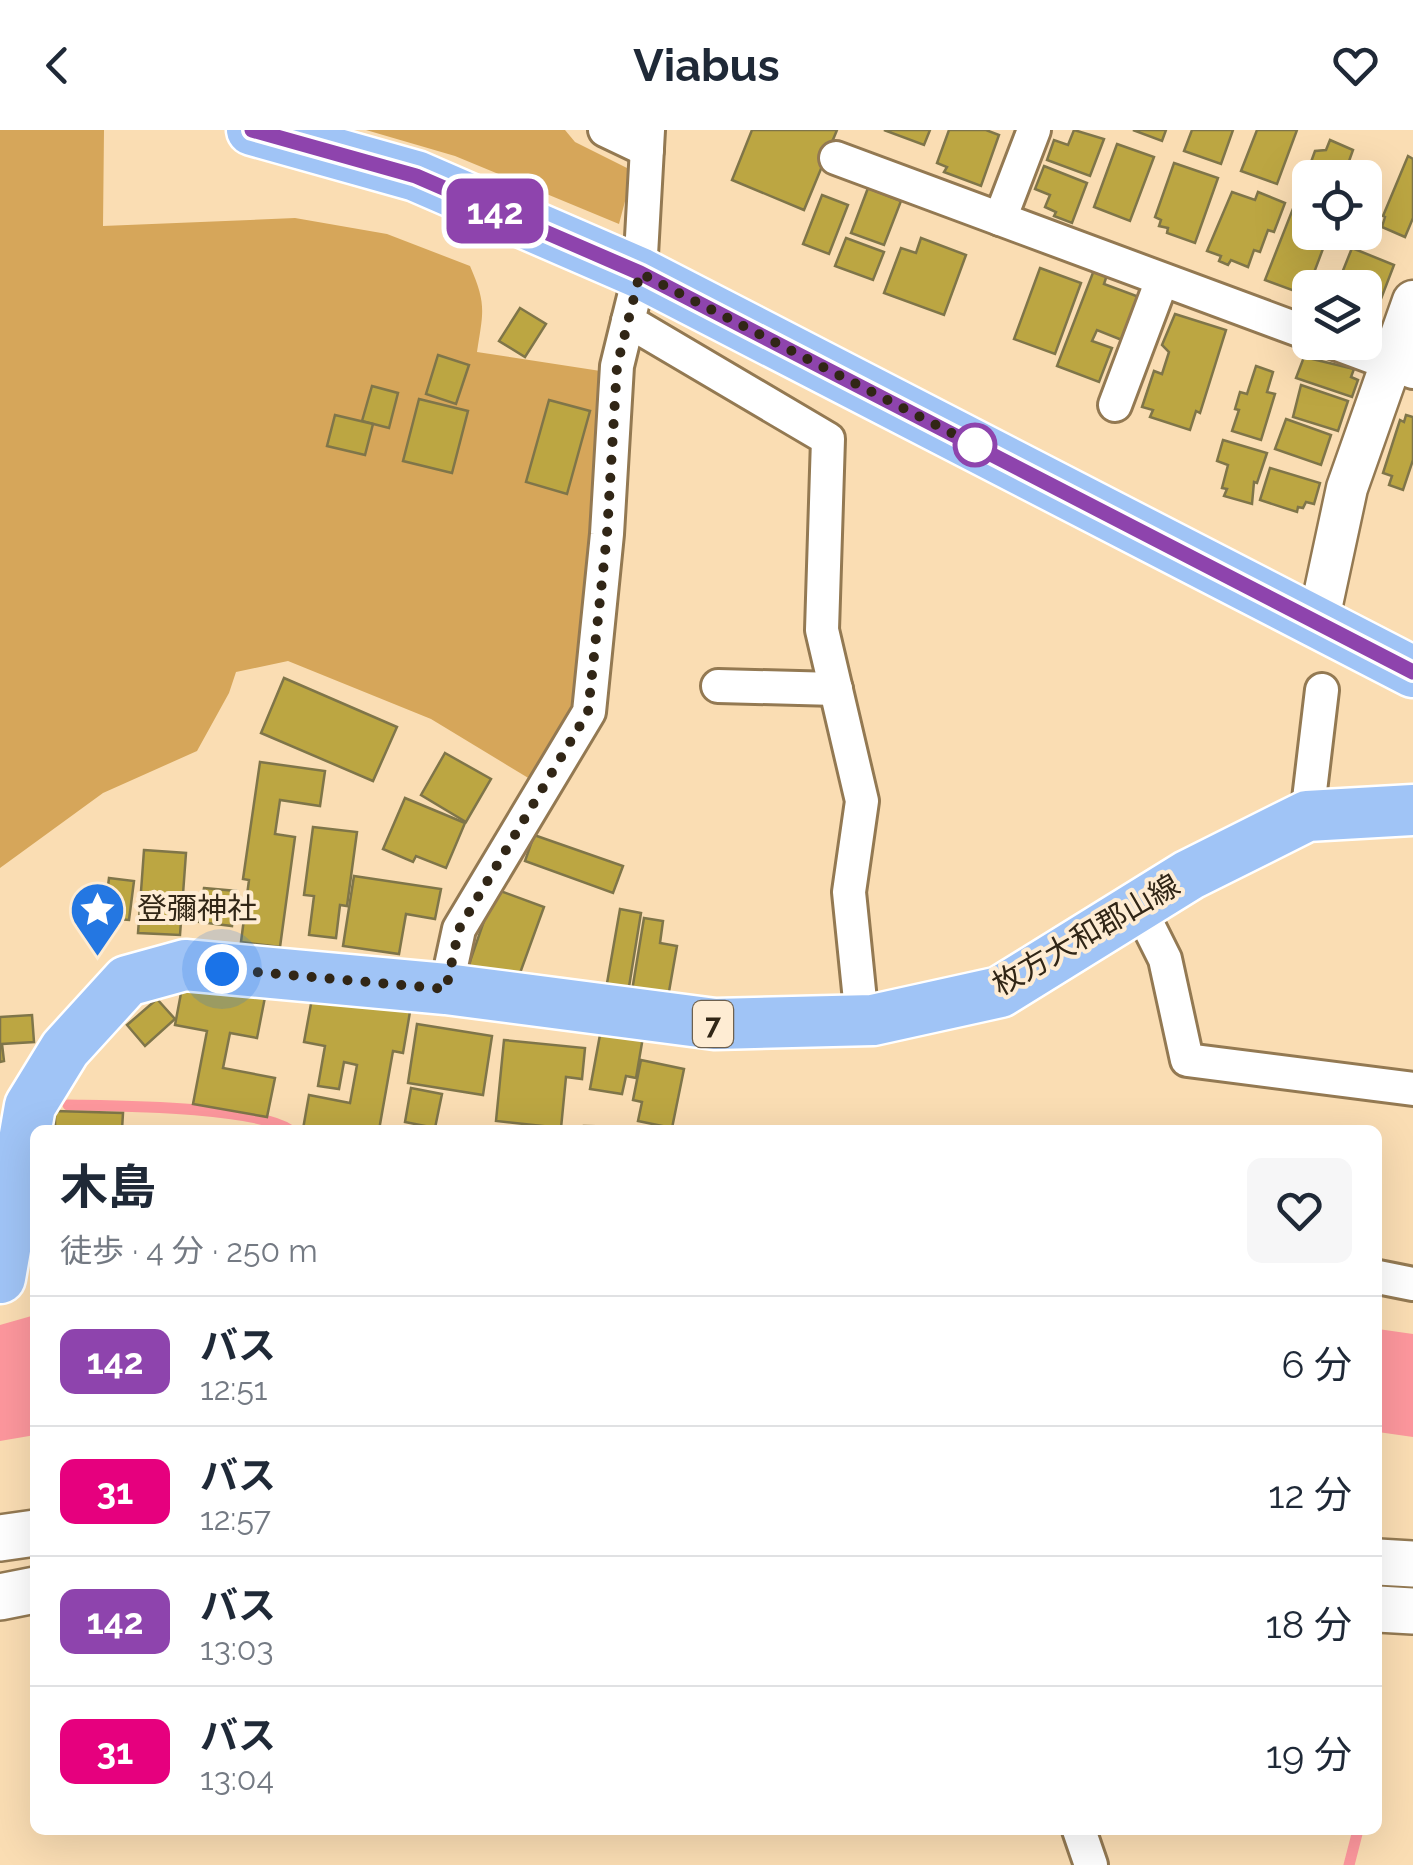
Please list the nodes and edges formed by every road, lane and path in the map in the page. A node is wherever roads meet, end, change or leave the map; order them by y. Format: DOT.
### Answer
graph roads {
  1 [pos="252,130"];
  2 [pos="605,130"];
  3 [pos="1034,130"];
  4 [pos="647,140"];
  5 [pos="836,158"];
  6 [pos="1000,219"];
  7 [pos="640,273"];
  8 [pos="1162,280"];
  9 [pos="1413,301"];
  10 [pos="628,321"];
  11 [pos="1292,327"];
  12 [pos="1401,368"];
  13 [pos="1115,405"];
  14 [pos="1318,622"];
  15 [pos="1413,672"];
  16 [pos="718,686"];
  17 [pos="836,689"];
  18 [pos="1322,690"];
  19 [pos="1413,810"];
  20 [pos="1308,816"];
  21 [pos="1139,908"];
  22 [pos="446,989"];
  23 [pos="862,1020"];
  24 [pos="1413,1089"];
  25 [pos="15,1108"];
  26 [pos="12,1269"];
  27 [pos="1382,1278"];
  28 [pos="1413,1284"];
  29 [pos="30,1533"];
  30 [pos="0,1538"];
  31 [pos="1382,1562"];
  32 [pos="1413,1564"];
  33 [pos="30,1591"];
  34 [pos="0,1597"];
  35 [pos="1382,1610"];
  36 [pos="1413,1611"];
  37 [pos="1080,1835"];
  38 [pos="1091,1865"];
  1 -- 7 [label="main road"];
  2 -- 4 [label="street"];
  3 -- 6 [label="street"];
  4 -- 7 [label="street"];
  5 -- 6 [label="street"];
  6 -- 8 [label="street"];
  7 -- 10 [label="street"];
  7 -- 14 [label="main road"];
  8 -- 11 [label="street"];
  8 -- 13 [label="street"];
  9 -- 12 [label="street"];
  10 -- 17 [label="street"];
  10 -- 22 [label="street"];
  12 -- 14 [label="street"];
  14 -- 15 [label="main road"];
  16 -- 17 [label="street"];
  17 -- 23 [label="street"];
  18 -- 20 [label="street"];
  19 -- 20 [label="main road, 枚方大和郡山線 / 7"];
  20 -- 21 [label="main road, 枚方大和郡山線 / 7"];
  21 -- 23 [label="main road, 枚方大和郡山線 / 7"];
  21 -- 24 [label="street"];
  22 -- 23 [label="main road, 枚方大和郡山線 / 7"];
  22 -- 25 [label="main road, 枚方大和郡山線 / 7"];
  25 -- 26 [label="main road, 枚方大和郡山線 / 7"];
  27 -- 28 [label="street"];
  29 -- 30 [label="main road"];
  31 -- 32 [label="main road"];
  33 -- 34 [label="main road"];
  35 -- 36 [label="main road"];
  37 -- 38 [label="street"];
}
